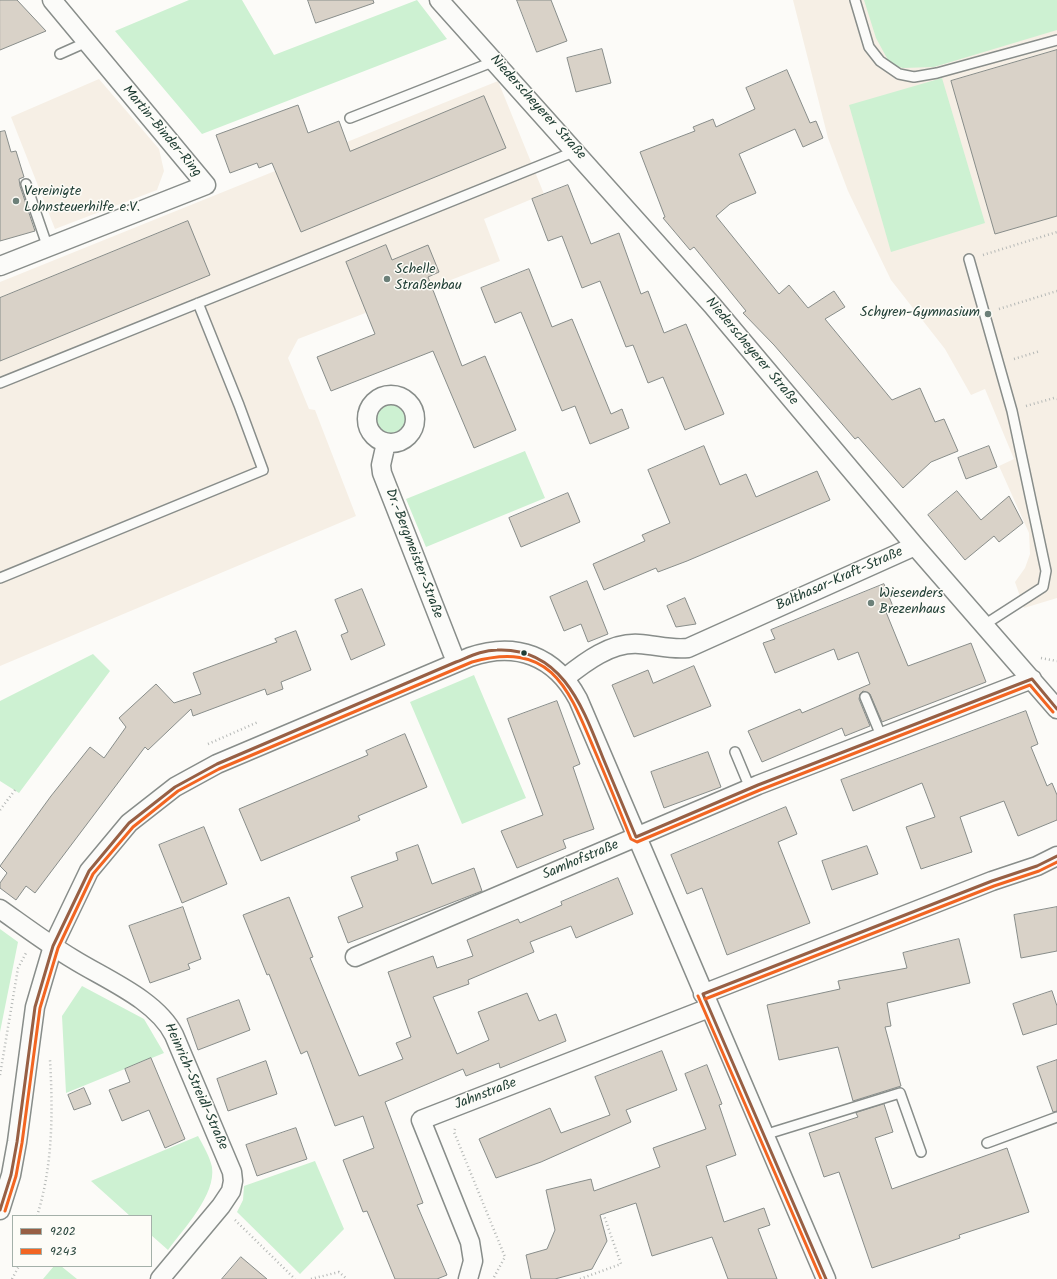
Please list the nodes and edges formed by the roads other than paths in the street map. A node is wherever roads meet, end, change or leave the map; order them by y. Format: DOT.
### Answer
graph roads {
  1 [pos="52,0"];
  2 [pos="439,0"];
  3 [pos="855,0"];
  4 [pos="1057,40"];
  5 [pos="87,42"];
  6 [pos="60,54"];
  7 [pos="495,61"];
  8 [pos="350,118"];
  9 [pos="576,151"];
  10 [pos="26,184"];
  11 [pos="48,248"];
  12 [pos="969,259"];
  13 [pos="0,266"];
  14 [pos="198,303"];
  15 [pos="0,383"];
  16 [pos="386,443"];
  17 [pos="915,546"];
  18 [pos="0,578"];
  19 [pos="984,625"];
  20 [pos="456,662"];
  21 [pos="565,678"];
  22 [pos="1032,679"];
  23 [pos="865,697"];
  24 [pos="1057,709"];
  25 [pos="882,738"];
  26 [pos="735,752"];
  27 [pos="750,788"];
  28 [pos="636,837"];
  29 [pos="1057,856"];
  30 [pos="0,909"];
  31 [pos="53,946"];
  32 [pos="355,957"];
  33 [pos="706,1001"];
  34 [pos="1057,1117"];
  35 [pos="764,1135"];
  36 [pos="988,1143"];
  37 [pos="921,1152"];
  38 [pos="0,1210"];
  39 [pos="160,1279"];
  40 [pos="468,1279"];
  41 [pos="826,1279"];
  1 -- 5 [label="street, Martin-Binder-Ring"];
  2 -- 7 [label="street, Niederscheyerer Straße"];
  3 -- 4 [label="lane"];
  5 -- 6 [label="lane"];
  5 -- 11 [label="street, Martin-Binder-Ring"];
  7 -- 8 [label="lane"];
  7 -- 9 [label="street, Niederscheyerer Straße"];
  9 -- 14 [label="lane"];
  9 -- 17 [label="street, Niederscheyerer Straße"];
  10 -- 11 [label="lane"];
  11 -- 13 [label="street, Martin-Binder-Ring"];
  12 -- 19 [label="lane"];
  14 -- 15 [label="lane"];
  14 -- 18 [label="lane"];
  16 -- 20 [label="street, Dr.-Bergmeister-Straße"];
  17 -- 19 [label="street, Niederscheyerer Straße"];
  17 -- 21 [label="street, Balthasar-Kraft-Straße"];
  19 -- 22 [label="street, Niederscheyerer Straße"];
  20 -- 21 [label="street"];
  20 -- 31 [label="street"];
  21 -- 28 [label="street"];
  22 -- 24 [label="street, Niederscheyerer Straße"];
  22 -- 25 [label="street, Samhofstraße"];
  23 -- 25 [label="lane"];
  25 -- 27 [label="street, Samhofstraße"];
  26 -- 27 [label="lane"];
  27 -- 28 [label="street, Samhofstraße"];
  28 -- 32 [label="street, Samhofstraße"];
  28 -- 33 [label="street"];
  29 -- 33 [label="street, Jahnstraße"];
  30 -- 31 [label="street, Heinrich-Streidl-Straße"];
  31 -- 38 [label="street"];
  31 -- 39 [label="street, Heinrich-Streidl-Straße"];
  33 -- 35 [label="street"];
  33 -- 40 [label="street, Jahnstraße"];
  34 -- 36 [label="lane"];
  35 -- 37 [label="lane"];
  35 -- 41 [label="street"];
}
